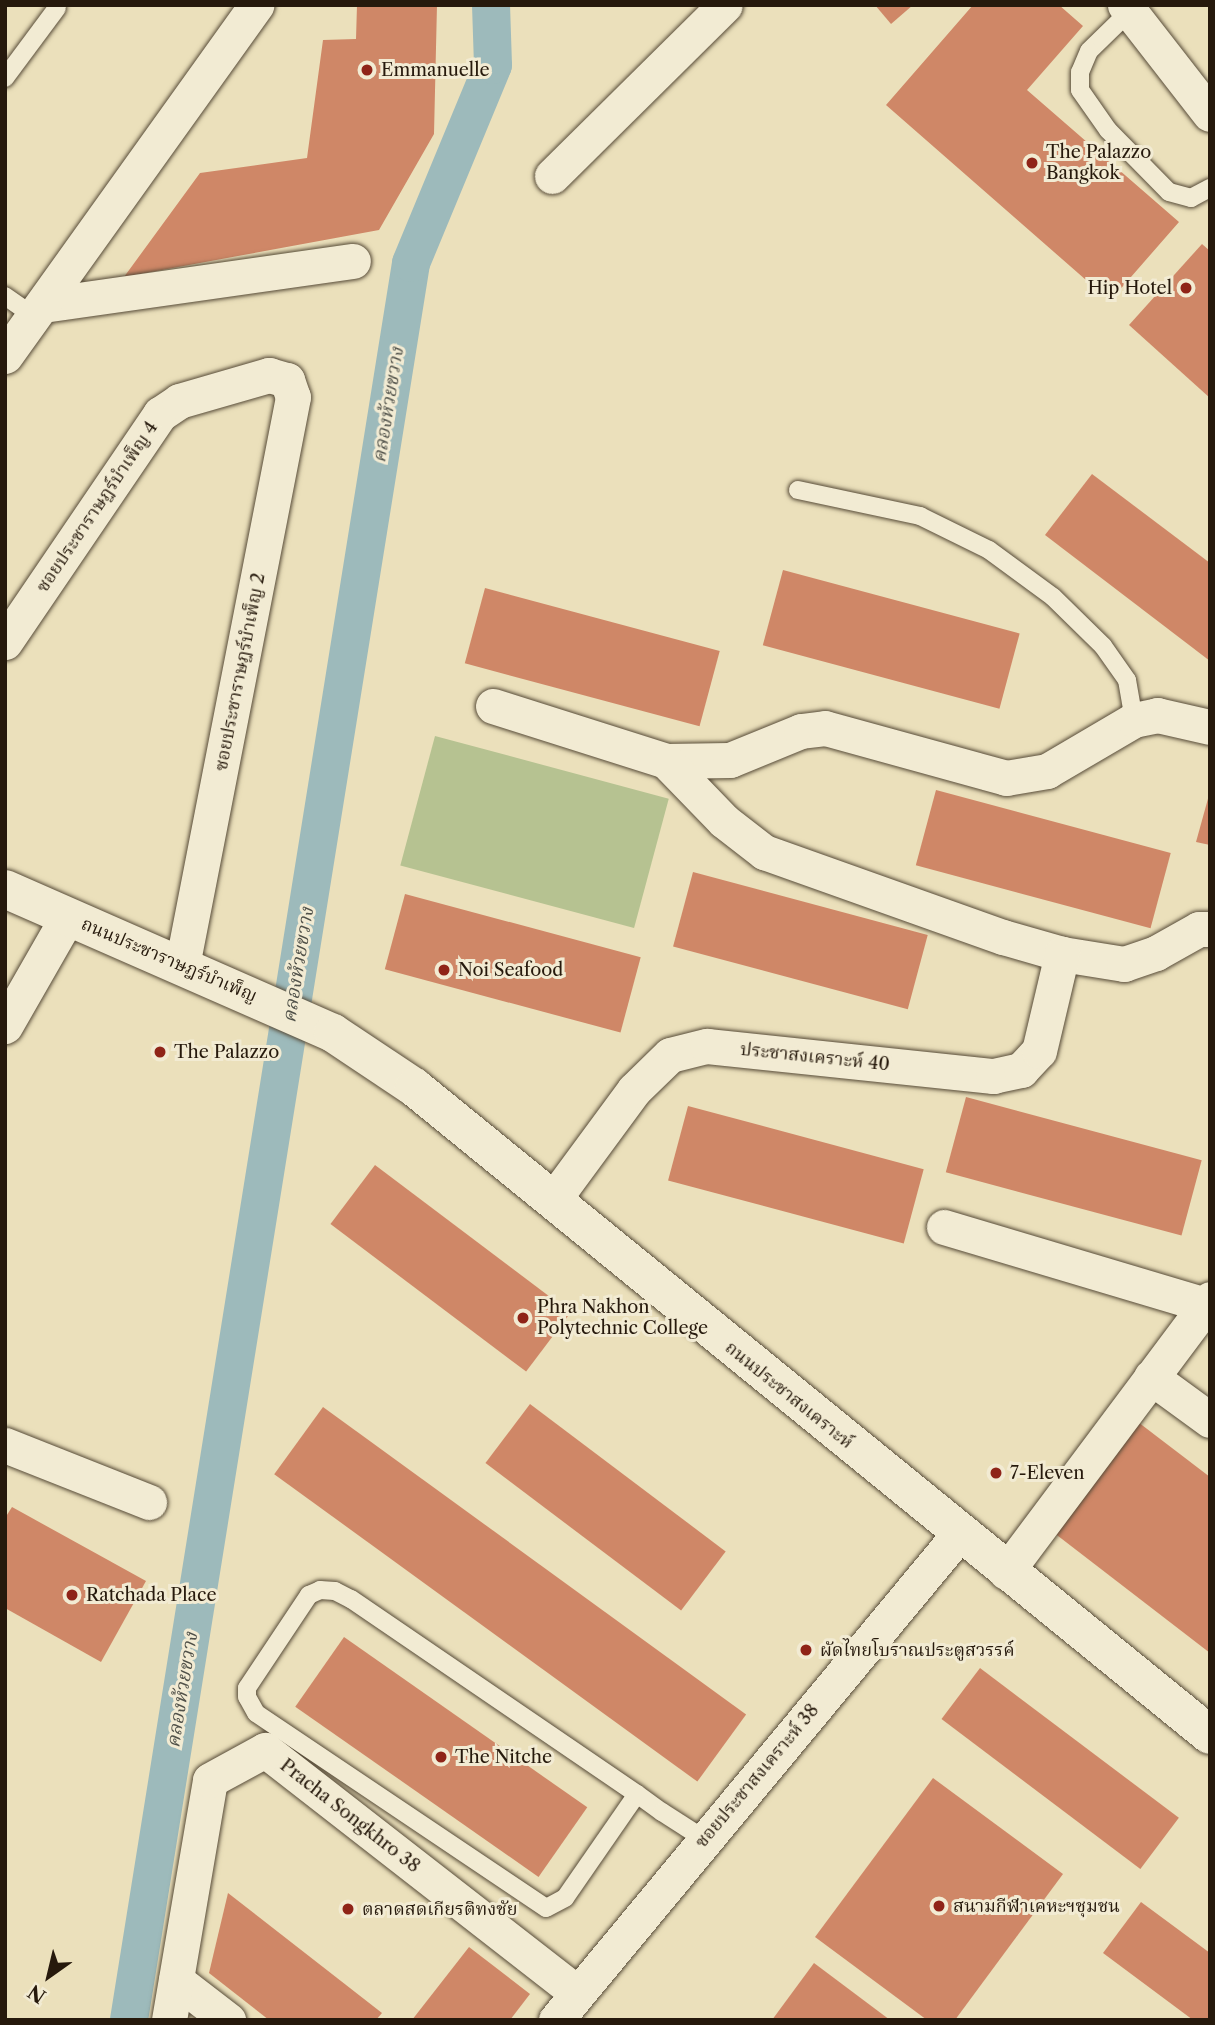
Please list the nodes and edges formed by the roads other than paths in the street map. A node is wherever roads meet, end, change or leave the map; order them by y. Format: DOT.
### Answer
graph roads {
  1 [pos="256,5"];
  2 [pos="725,5"];
  3 [pos="57,8"];
  4 [pos="1127,8"];
  5 [pos="5,78"];
  6 [pos="1210,114"];
  7 [pos="552,176"];
  8 [pos="1210,188"];
  9 [pos="353,261"];
  10 [pos="5,296"];
  11 [pos="38,311"];
  12 [pos="5,356"];
  13 [pos="287,380"];
  14 [pos="798,490"];
  15 [pos="5,642"];
  16 [pos="493,706"];
  17 [pos="1133,720"];
  18 [pos="1210,727"];
  19 [pos="666,761"];
  20 [pos="5,889"];
  21 [pos="68,916"];
  22 [pos="1210,929"];
  23 [pos="1062,954"];
  24 [pos="183,966"];
  25 [pos="5,1026"];
  26 [pos="332,1033"];
  27 [pos="553,1200"];
  28 [pos="944,1227"];
  29 [pos="1208,1302"];
  30 [pos="1151,1377"];
  31 [pos="1210,1420"];
  32 [pos="5,1446"];
  33 [pos="149,1502"];
  34 [pos="959,1534"];
  35 [pos="1006,1572"];
  36 [pos="1210,1735"];
  37 [pos="637,1794"];
  38 [pos="704,1839"];
  39 [pos="176,1980"];
  40 [pos="577,1993"];
  41 [pos="169,2020"];
  42 [pos="228,2020"];
  43 [pos="556,2020"];
  1 -- 11 [label="street"];
  2 -- 7 [label="street"];
  3 -- 5 [label="lane"];
  4 -- 6 [label="street"];
  4 -- 8 [label="lane"];
  9 -- 11 [label="street"];
  10 -- 11 [label="lane"];
  11 -- 12 [label="street"];
  13 -- 15 [label="street, ซอยประชาราษฎร์บำเพ็ญ 4"];
  13 -- 24 [label="street, ซอยประชาราษฎร์บำเพ็ญ 2"];
  14 -- 17 [label="lane"];
  16 -- 19 [label="street"];
  17 -- 18 [label="street"];
  17 -- 19 [label="street"];
  19 -- 23 [label="street"];
  20 -- 21 [label="main road, ถนนประชาราษฎร์บำเพ็ญ"];
  21 -- 24 [label="main road, ถนนประชาราษฎร์บำเพ็ญ"];
  21 -- 25 [label="street"];
  22 -- 23 [label="street"];
  23 -- 27 [label="street, ประชาสงเคราะห์ 40"];
  24 -- 26 [label="main road, ถนนประชาราษฎร์บำเพ็ญ"];
  26 -- 27 [label="main road, ถนนประชาสงเคราะห์"];
  27 -- 34 [label="main road, ถนนประชาสงเคราะห์"];
  28 -- 29 [label="street"];
  29 -- 30 [label="street"];
  30 -- 31 [label="street"];
  30 -- 35 [label="street"];
  32 -- 33 [label="street"];
  34 -- 35 [label="main road, ถนนประชาสงเคราะห์"];
  34 -- 38 [label="street, ซอยประชาสงเคราะห์ 38"];
  35 -- 36 [label="main road, ถนนประชาสงเคราะห์"];
  37 -- 37 [label="lane"];
  37 -- 38 [label="lane"];
  38 -- 40 [label="street, ซอยประชาสงเคราะห์ 38"];
  39 -- 40 [label="street, Pracha Songkhro 38"];
  39 -- 41 [label="street, Pracha Songkhro 38"];
  39 -- 42 [label="street"];
  40 -- 43 [label="street, ซอยประชาสงเคราะห์ 38"];
}
